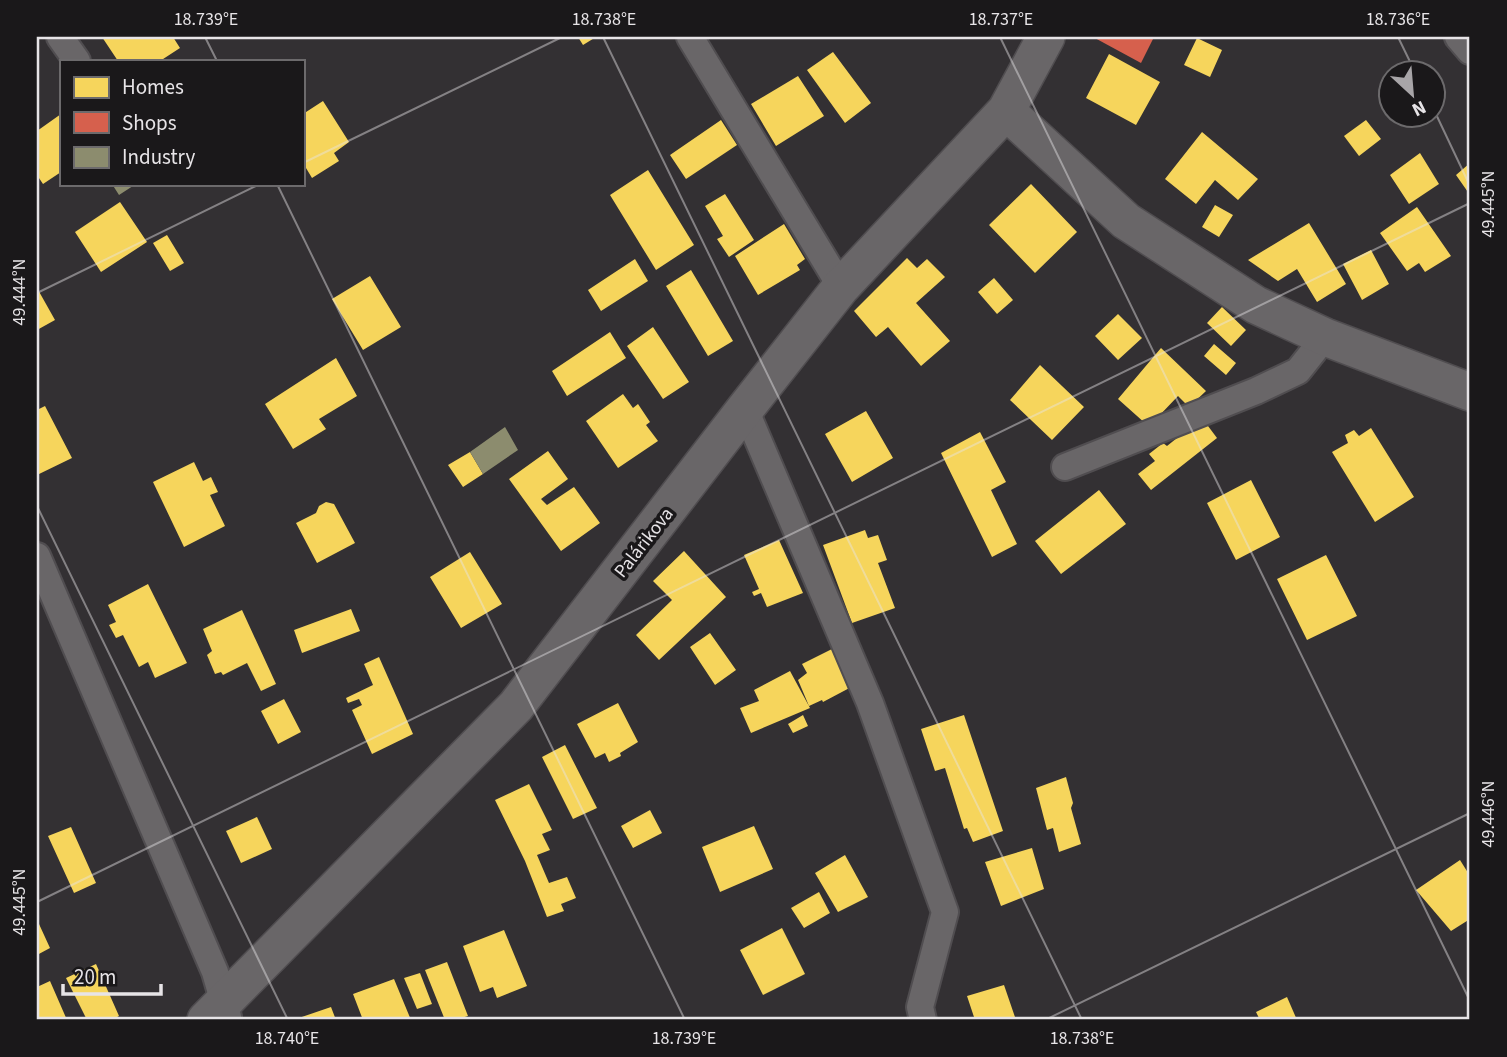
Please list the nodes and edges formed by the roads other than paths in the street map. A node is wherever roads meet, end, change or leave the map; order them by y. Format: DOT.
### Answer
graph roads {
  1 [pos="60,37"];
  2 [pos="690,37"];
  3 [pos="1046,37"];
  4 [pos="1458,37"];
  5 [pos="1470,51"];
  6 [pos="76,60"];
  7 [pos="1006,111"];
  8 [pos="841,287"];
  9 [pos="1325,337"];
  10 [pos="1470,392"];
  11 [pos="745,409"];
  12 [pos="1065,467"];
  13 [pos="37,556"];
  14 [pos="220,1014"];
  15 [pos="923,1020"];
  1 -- 6 [label="street"];
  2 -- 8 [label="street"];
  3 -- 7 [label="main road, Palárikova"];
  4 -- 5 [label="street"];
  7 -- 8 [label="main road, Palárikova"];
  7 -- 9 [label="main road"];
  8 -- 11 [label="main road, Palárikova"];
  9 -- 10 [label="main road"];
  9 -- 12 [label="street"];
  11 -- 14 [label="main road, Palárikova"];
  11 -- 15 [label="street"];
  13 -- 14 [label="street"];
}
